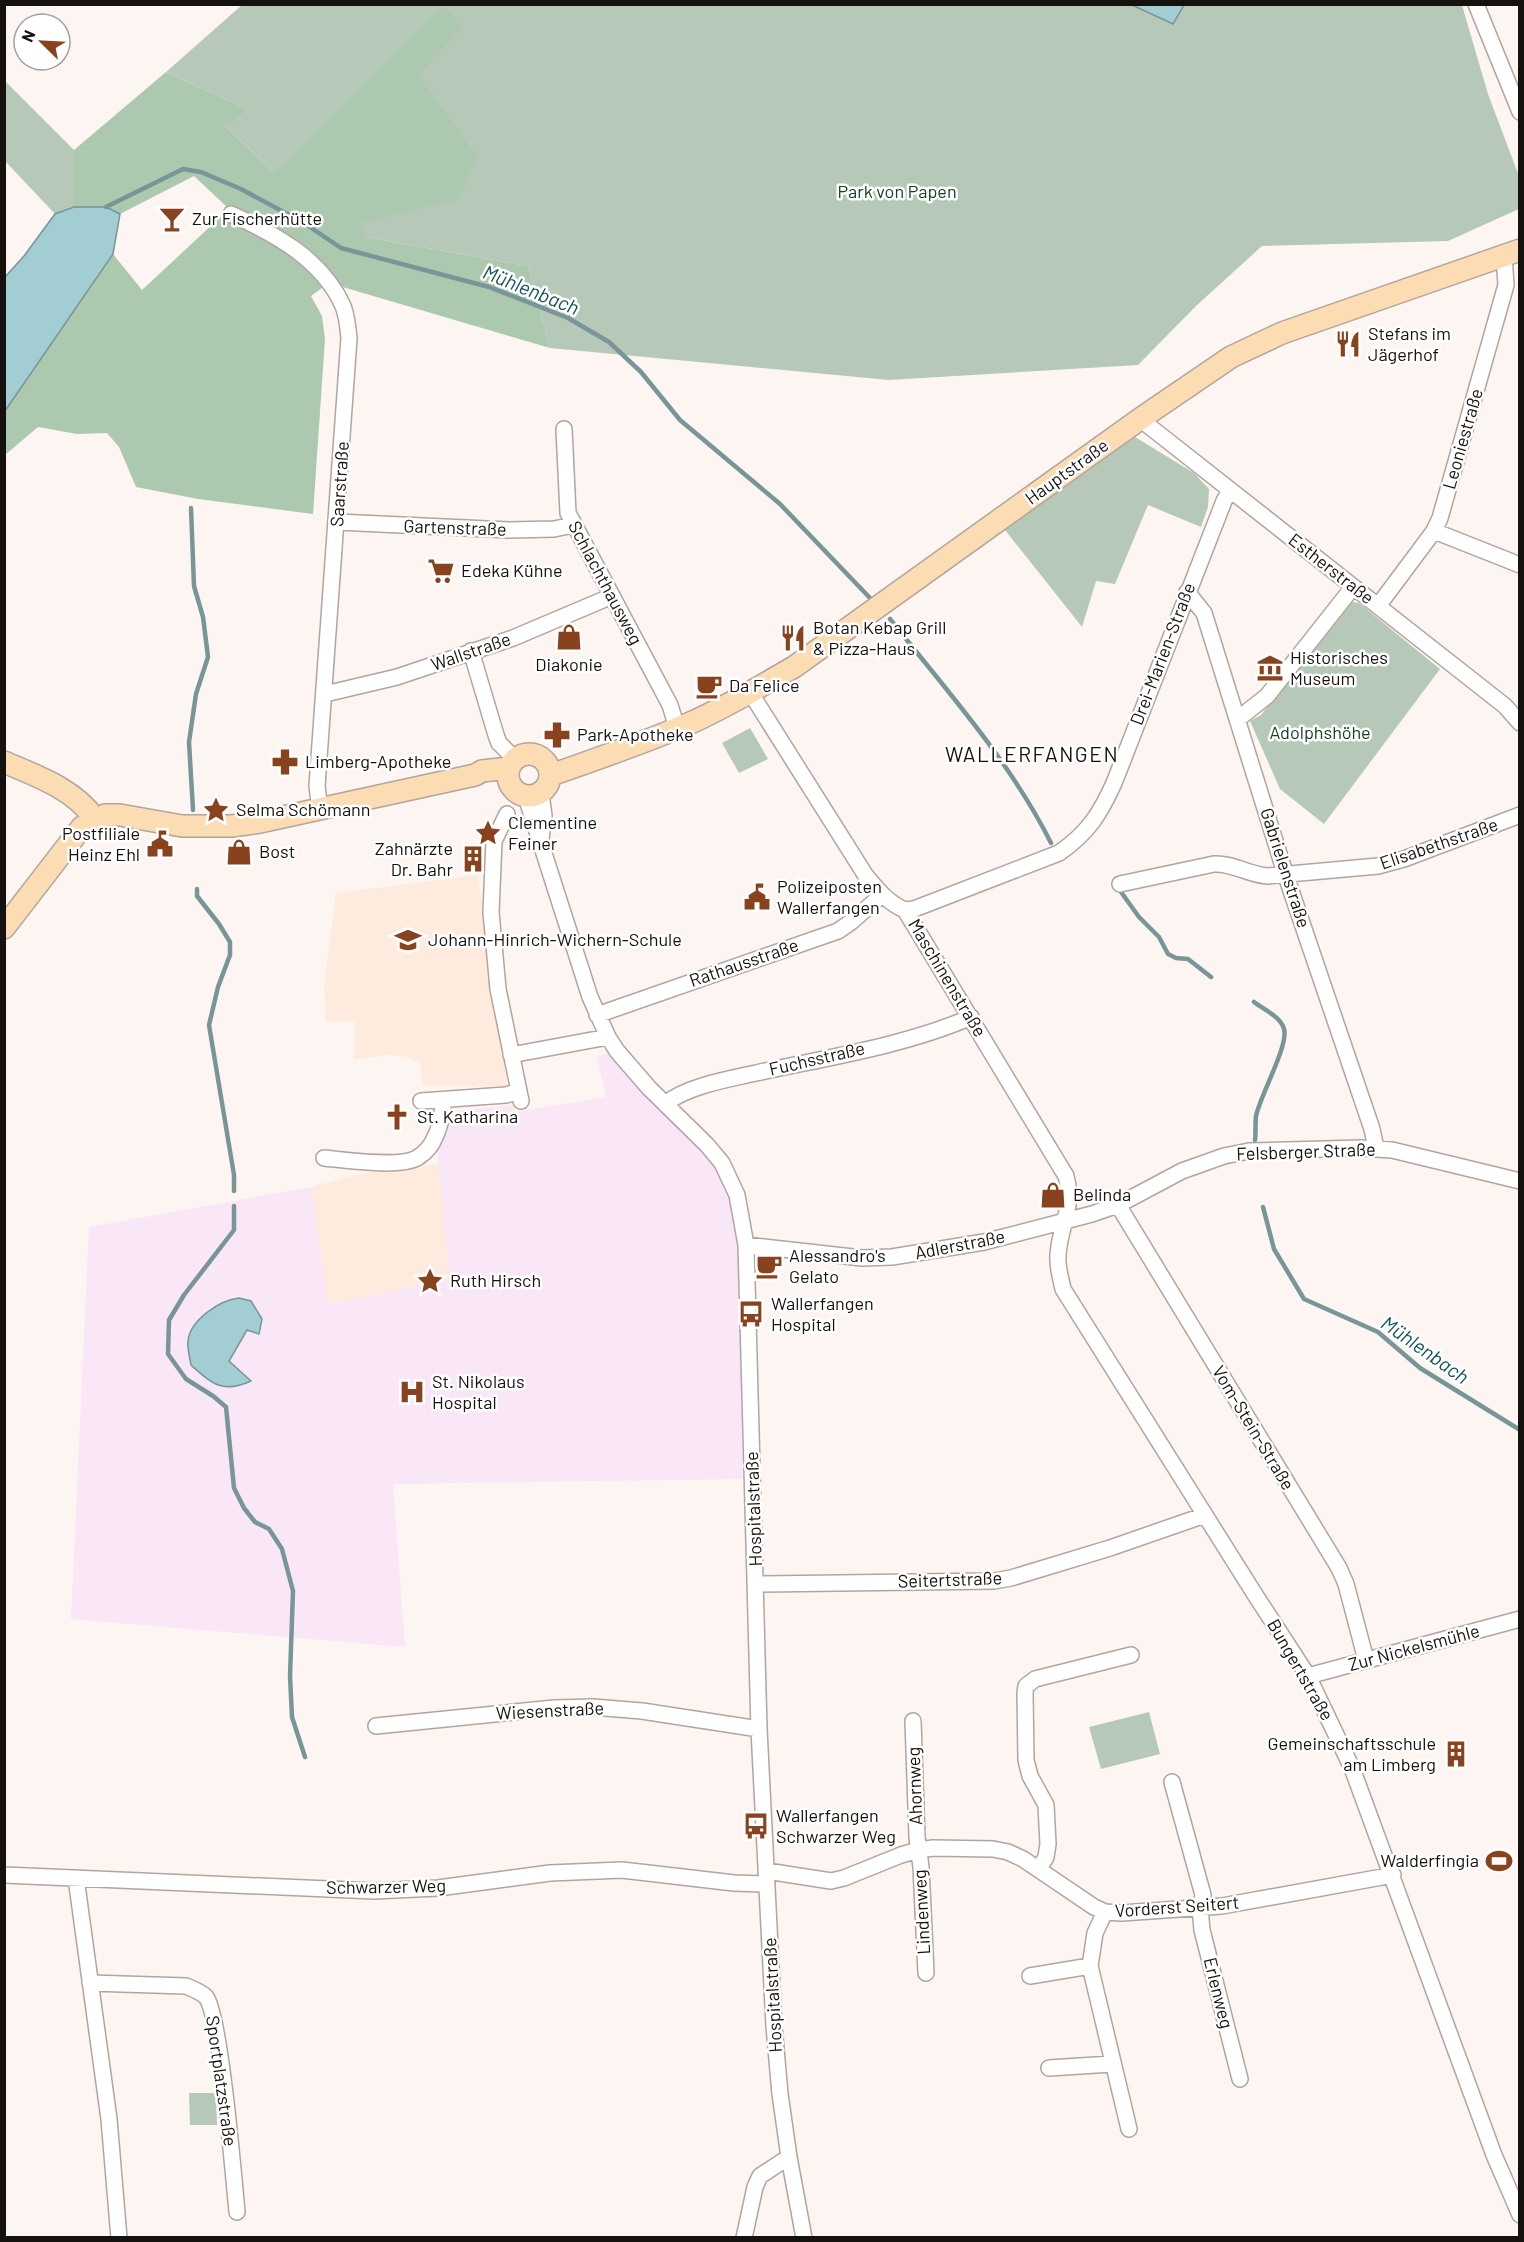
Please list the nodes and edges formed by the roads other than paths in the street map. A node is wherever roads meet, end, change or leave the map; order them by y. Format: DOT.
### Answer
graph roads {
  1 [pos="1476,4"];
  2 [pos="1520,112"];
  3 [pos="231,214"];
  4 [pos="1512,253"];
  5 [pos="1140,419"];
  6 [pos="564,429"];
  7 [pos="1230,490"];
  8 [pos="337,522"];
  9 [pos="573,525"];
  10 [pos="1434,531"];
  11 [pos="1520,565"];
  12 [pos="1353,587"];
  13 [pos="1187,592"];
  14 [pos="612,596"];
  15 [pos="1378,606"];
  16 [pos="471,651"];
  17 [pos="750,692"];
  18 [pos="325,694"];
  19 [pos="1238,719"];
  20 [pos="1520,723"];
  21 [pos="677,728"];
  22 [pos="4,762"];
  23 [pos="511,769"];
  24 [pos="541,782"];
  25 [pos="320,810"];
  26 [pos="507,814"];
  27 [pos="1520,815"];
  28 [pos="95,819"];
  29 [pos="1286,876"];
  30 [pos="1120,884"];
  31 [pos="882,895"];
  32 [pos="905,910"];
  33 [pos="4,928"];
  34 [pos="597,1015"];
  35 [pos="971,1017"];
  36 [pos="608,1037"];
  37 [pos="511,1055"];
  38 [pos="421,1101"];
  39 [pos="444,1101"];
  40 [pos="665,1104"];
  41 [pos="1376,1148"];
  42 [pos="324,1158"];
  43 [pos="1520,1181"];
  44 [pos="1119,1205"];
  45 [pos="1066,1222"];
  46 [pos="746,1245"];
  47 [pos="1205,1515"];
  48 [pos="757,1584"];
  49 [pos="1520,1619"];
  50 [pos="1131,1655"];
  51 [pos="1366,1660"];
  52 [pos="1308,1677"];
  53 [pos="913,1721"];
  54 [pos="376,1726"];
  55 [pos="759,1729"];
  56 [pos="1172,1782"];
  57 [pos="918,1850"];
  58 [pos="1039,1869"];
  59 [pos="4,1875"];
  60 [pos="1392,1875"];
  61 [pos="76,1878"];
  62 [pos="767,1878"];
  63 [pos="1200,1908"];
  64 [pos="1105,1912"];
  65 [pos="1090,1966"];
  66 [pos="926,1973"];
  67 [pos="1030,1976"];
  68 [pos="90,1983"];
  69 [pos="1112,2064"];
  70 [pos="1049,2068"];
  71 [pos="1240,2079"];
  72 [pos="1129,2129"];
  73 [pos="789,2157"];
  74 [pos="237,2212"];
  75 [pos="1520,2216"];
  76 [pos="119,2238"];
  77 [pos="744,2238"];
  78 [pos="804,2238"];
  1 -- 2 [label="street"];
  3 -- 8 [label="street, Saarstraße"];
  4 -- 5 [label="main road, Hauptstraße"];
  4 -- 10 [label="street, Leoniestraße"];
  5 -- 7 [label="street, Estherstraße"];
  5 -- 17 [label="main road, Hauptstraße"];
  6 -- 9 [label="street, Schlachthausweg"];
  7 -- 12 [label="street, Estherstraße"];
  7 -- 13 [label="street, Drei-Marien-Straße"];
  8 -- 9 [label="street, Gartenstraße"];
  8 -- 18 [label="street, Saarstraße"];
  9 -- 14 [label="street, Schlachthausweg"];
  10 -- 11 [label="street"];
  10 -- 15 [label="street, Leoniestraße"];
  12 -- 15 [label="street, Estherstraße"];
  12 -- 19 [label="street"];
  13 -- 19 [label="street, Gabrielenstraße"];
  13 -- 32 [label="street, Drei-Marien-Straße"];
  14 -- 16 [label="street, Wallstraße"];
  14 -- 21 [label="street, Schlachthausweg"];
  15 -- 20 [label="street, Estherstraße"];
  16 -- 18 [label="street, Wallstraße"];
  16 -- 23 [label="street"];
  17 -- 21 [label="main road, Hauptstraße"];
  17 -- 31 [label="street, Maschinenstraße"];
  18 -- 25 [label="street, Saarstraße"];
  19 -- 29 [label="street, Gabrielenstraße"];
  21 -- 24 [label="main road, Hauptstraße"];
  22 -- 28 [label="main road"];
  23 -- 24 [label="main road"];
  23 -- 24 [label="main road"];
  23 -- 25 [label="main road"];
  24 -- 34 [label="street, Hospitalstraße"];
  25 -- 28 [label="main road"];
  26 -- 37 [label="street"];
  27 -- 29 [label="street, Elisabethstraße"];
  28 -- 33 [label="main road"];
  29 -- 30 [label="street, Elisabethstraße"];
  29 -- 41 [label="street, Gabrielenstraße"];
  31 -- 32 [label="street, Maschinenstraße"];
  31 -- 34 [label="street, Rathausstraße"];
  32 -- 35 [label="street, Maschinenstraße"];
  34 -- 36 [label="street, Hospitalstraße"];
  35 -- 40 [label="street, Fuchsstraße"];
  35 -- 45 [label="street, Maschinenstraße"];
  36 -- 37 [label="street"];
  36 -- 40 [label="street, Hospitalstraße"];
  37 -- 39 [label="street"];
  38 -- 39 [label="street"];
  39 -- 42 [label="street"];
  40 -- 46 [label="street, Hospitalstraße"];
  41 -- 43 [label="street, Felsberger Straße"];
  41 -- 44 [label="street, Felsberger Straße"];
  44 -- 45 [label="street, Felsberger Straße"];
  44 -- 51 [label="street, Vom-Stein-Straße"];
  45 -- 46 [label="street, Adlerstraße"];
  45 -- 47 [label="street, Bungertstraße"];
  46 -- 48 [label="street, Hospitalstraße"];
  47 -- 48 [label="street, Seitertstraße"];
  47 -- 52 [label="street, Bungertstraße"];
  48 -- 55 [label="street, Hospitalstraße"];
  49 -- 51 [label="street, Zur Nickelsmühle"];
  50 -- 58 [label="street"];
  51 -- 52 [label="street, Zur Nickelsmühle"];
  52 -- 60 [label="street, Bungertstraße"];
  53 -- 57 [label="street, Ahornweg"];
  54 -- 55 [label="street, Wiesenstraße"];
  55 -- 62 [label="street, Hospitalstraße"];
  56 -- 63 [label="street, Erlenweg"];
  57 -- 58 [label="street, Vorderst Seitert"];
  57 -- 62 [label="street, Vorderst Seitert"];
  57 -- 66 [label="street, Lindenweg"];
  58 -- 64 [label="street, Vorderst Seitert"];
  59 -- 61 [label="street, Schwarzer Weg"];
  60 -- 63 [label="street, Vorderst Seitert"];
  60 -- 75 [label="street, Bungertstraße"];
  61 -- 62 [label="street, Schwarzer Weg"];
  61 -- 68 [label="street"];
  62 -- 73 [label="street, Hospitalstraße"];
  63 -- 64 [label="street, Vorderst Seitert"];
  63 -- 71 [label="street, Erlenweg"];
  64 -- 65 [label="street"];
  65 -- 67 [label="street"];
  65 -- 69 [label="street"];
  68 -- 74 [label="street, Sportplatzstraße"];
  68 -- 76 [label="street"];
  69 -- 70 [label="street"];
  69 -- 72 [label="street"];
  73 -- 77 [label="street"];
  73 -- 78 [label="street, Hospitalstraße"];
}
